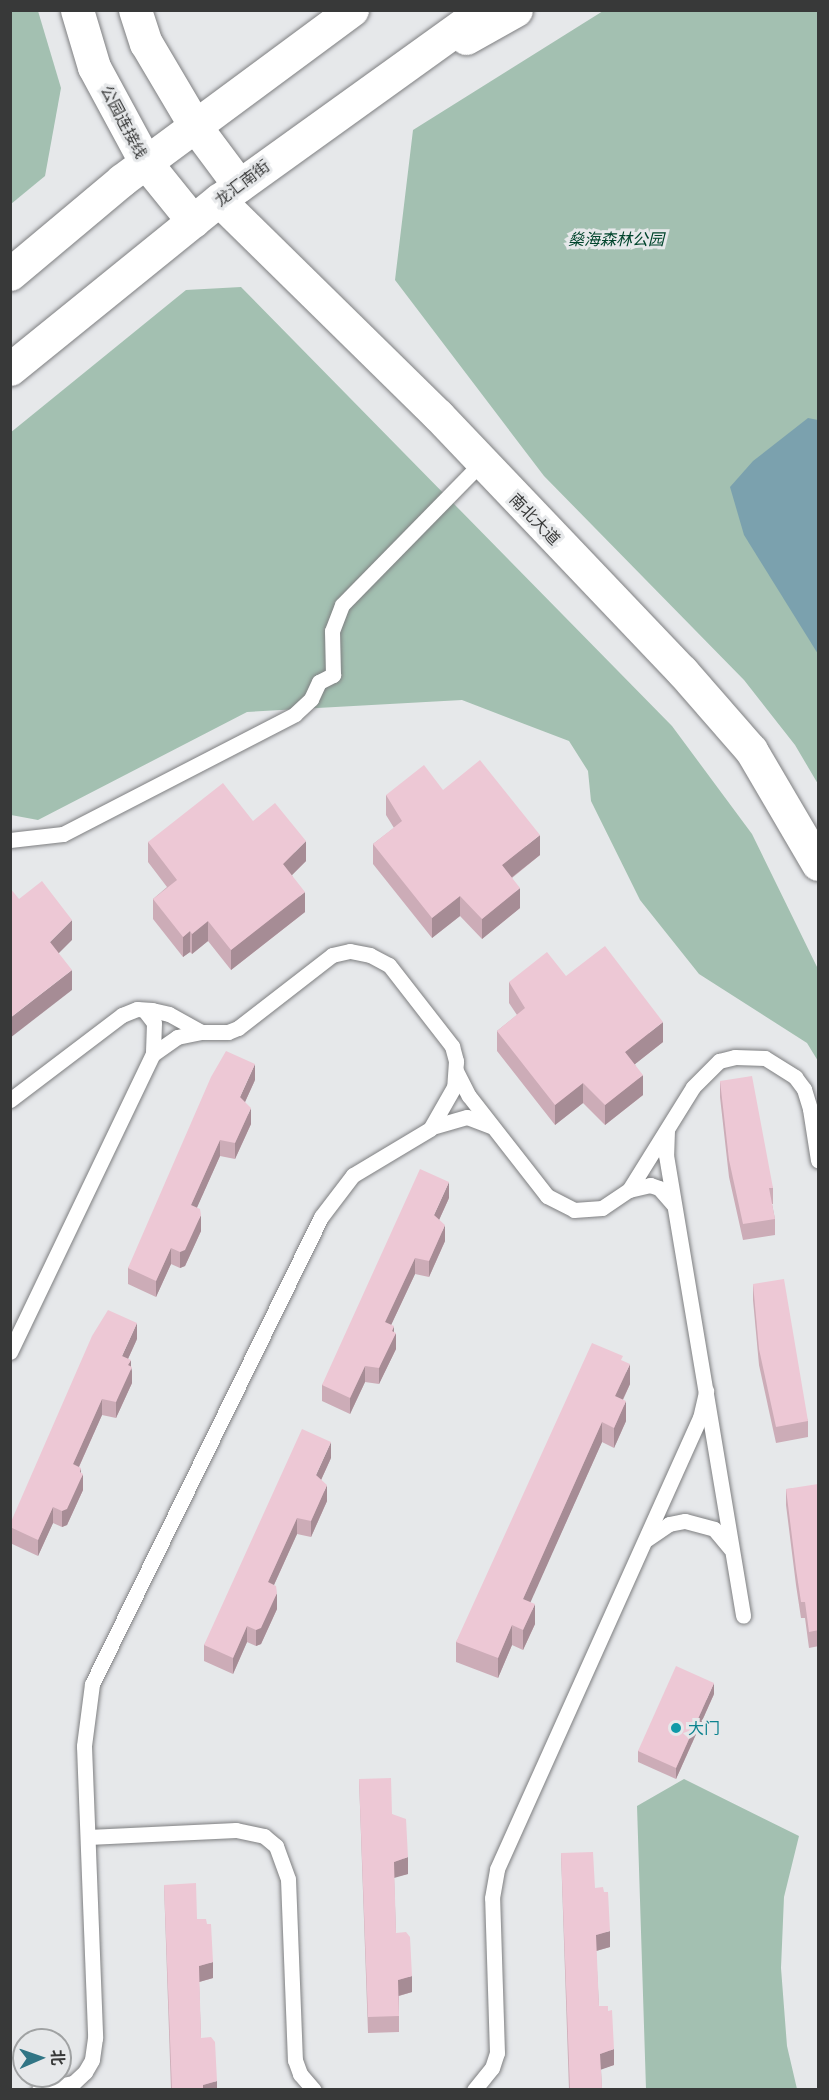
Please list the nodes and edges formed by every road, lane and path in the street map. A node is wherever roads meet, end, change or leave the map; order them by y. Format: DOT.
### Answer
graph roads {
  1 [pos="77,10"];
  2 [pos="135,10"];
  3 [pos="352,10"];
  4 [pos="483,10"];
  5 [pos="516,10"];
  6 [pos="369,89"];
  7 [pos="195,126"];
  8 [pos="146,163"];
  9 [pos="229,192"];
  10 [pos="193,220"];
  11 [pos="10,274"];
  12 [pos="10,369"];
  13 [pos="481,463"];
  14 [pos="10,840"];
  15 [pos="819,864"];
  16 [pos="144,1010"];
  17 [pos="201,1032"];
  18 [pos="153,1054"];
  19 [pos="456,1071"];
  20 [pos="10,1100"];
  21 [pos="668,1124"];
  22 [pos="492,1126"];
  23 [pos="430,1129"];
  24 [pos="819,1160"];
  25 [pos="629,1190"];
  26 [pos="674,1205"];
  27 [pos="10,1352"];
  28 [pos="706,1391"];
  29 [pos="645,1541"];
  30 [pos="732,1550"];
  31 [pos="743,1616"];
  32 [pos="88,1837"];
  33 [pos="39,2090"];
  34 [pos="314,2090"];
  35 [pos="474,2090"];
  1 -- 8 [label="street, 公园连接线"];
  2 -- 7 [label="street"];
  3 -- 7 [label="street"];
  4 -- 6 [label="street, 龙汇南街"];
  5 -- 6 [label="street"];
  6 -- 9 [label="street, 龙汇南街"];
  7 -- 8 [label="street"];
  7 -- 9 [label="street"];
  8 -- 10 [label="street, 公园连接线"];
  8 -- 11 [label="street"];
  9 -- 10 [label="street, 龙汇南街"];
  9 -- 13 [label="street, 南北大道"];
  10 -- 12 [label="street, 龙汇南街"];
  13 -- 14 [label="lane"];
  13 -- 15 [label="street, 南北大道"];
  16 -- 17 [label="lane"];
  16 -- 18 [label="lane"];
  16 -- 20 [label="lane"];
  17 -- 18 [label="lane"];
  17 -- 19 [label="lane"];
  18 -- 27 [label="lane"];
  19 -- 22 [label="lane"];
  19 -- 23 [label="lane"];
  21 -- 24 [label="lane"];
  21 -- 25 [label="lane"];
  21 -- 26 [label="lane"];
  22 -- 23 [label="lane"];
  22 -- 25 [label="lane"];
  23 -- 32 [label="lane"];
  25 -- 26 [label="lane"];
  26 -- 28 [label="lane"];
  28 -- 29 [label="lane"];
  28 -- 30 [label="lane"];
  29 -- 30 [label="lane"];
  29 -- 35 [label="lane"];
  30 -- 31 [label="lane"];
  32 -- 33 [label="lane"];
  32 -- 34 [label="lane"];
}
